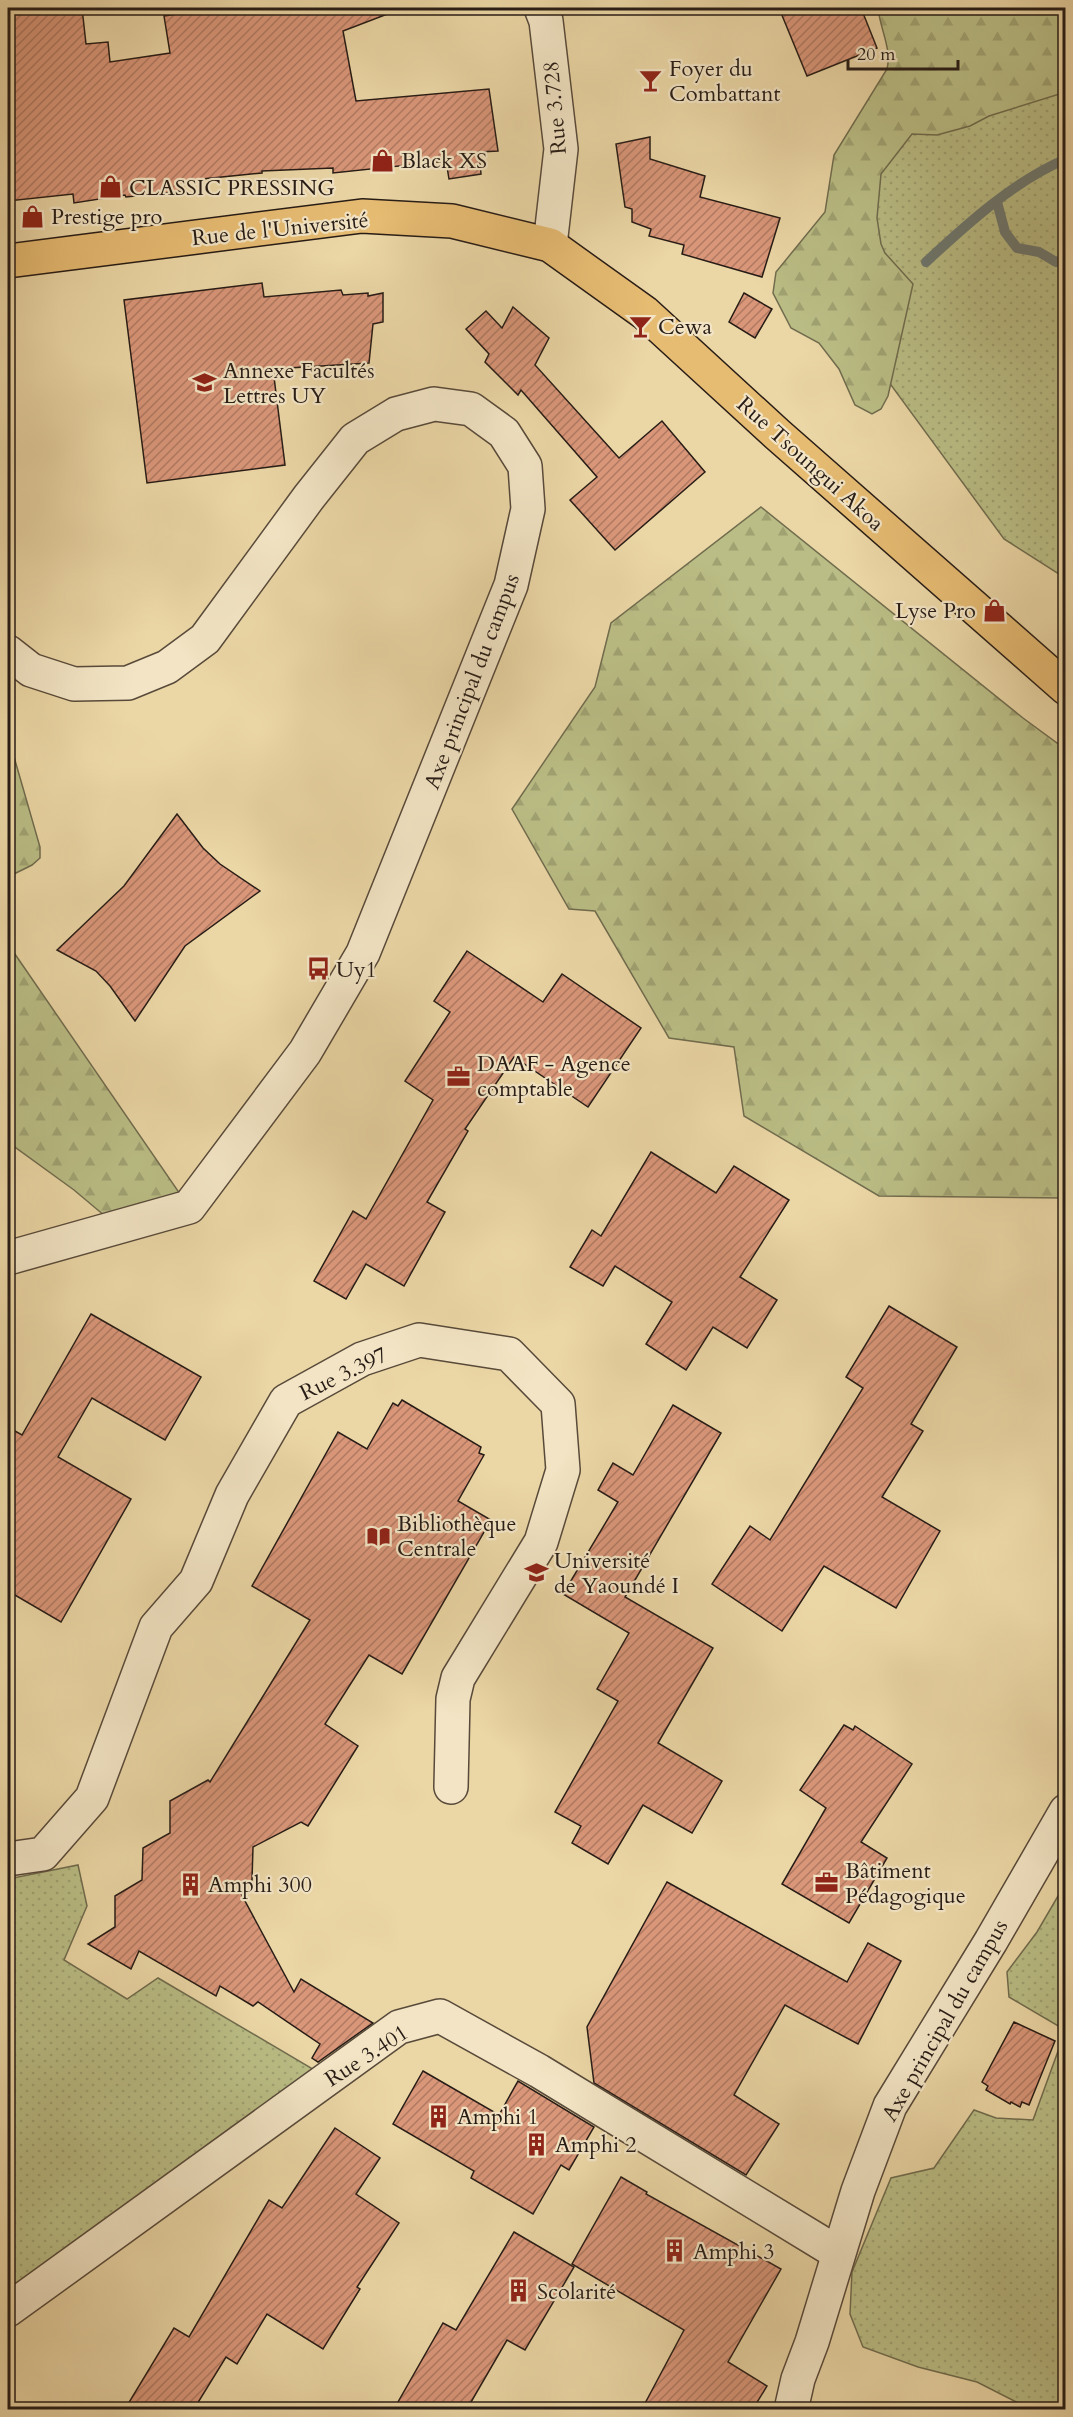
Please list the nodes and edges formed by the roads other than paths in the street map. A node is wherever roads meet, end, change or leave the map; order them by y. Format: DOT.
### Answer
graph roads {
  1 [pos="541,8"];
  2 [pos="550,245"];
  3 [pos="8,261"];
  4 [pos="8,651"];
  5 [pos="1065,688"];
  6 [pos="8,1258"];
  7 [pos="451,1787"];
  8 [pos="1065,1811"];
  9 [pos="8,1859"];
  10 [pos="838,2253"];
  11 [pos="8,2310"];
  12 [pos="791,2409"];
  1 -- 2 [label="street, Rue 3.728"];
  2 -- 3 [label="main road, Rue de l'Université"];
  2 -- 5 [label="main road, Rue Tsoungui Akoa"];
  4 -- 6 [label="street, Axe principal du campus"];
  7 -- 9 [label="street, Rue 3.397"];
  8 -- 10 [label="street, Axe principal du campus"];
  10 -- 11 [label="street, Rue 3.401"];
  10 -- 12 [label="street, Axe principal du campus"];
}
